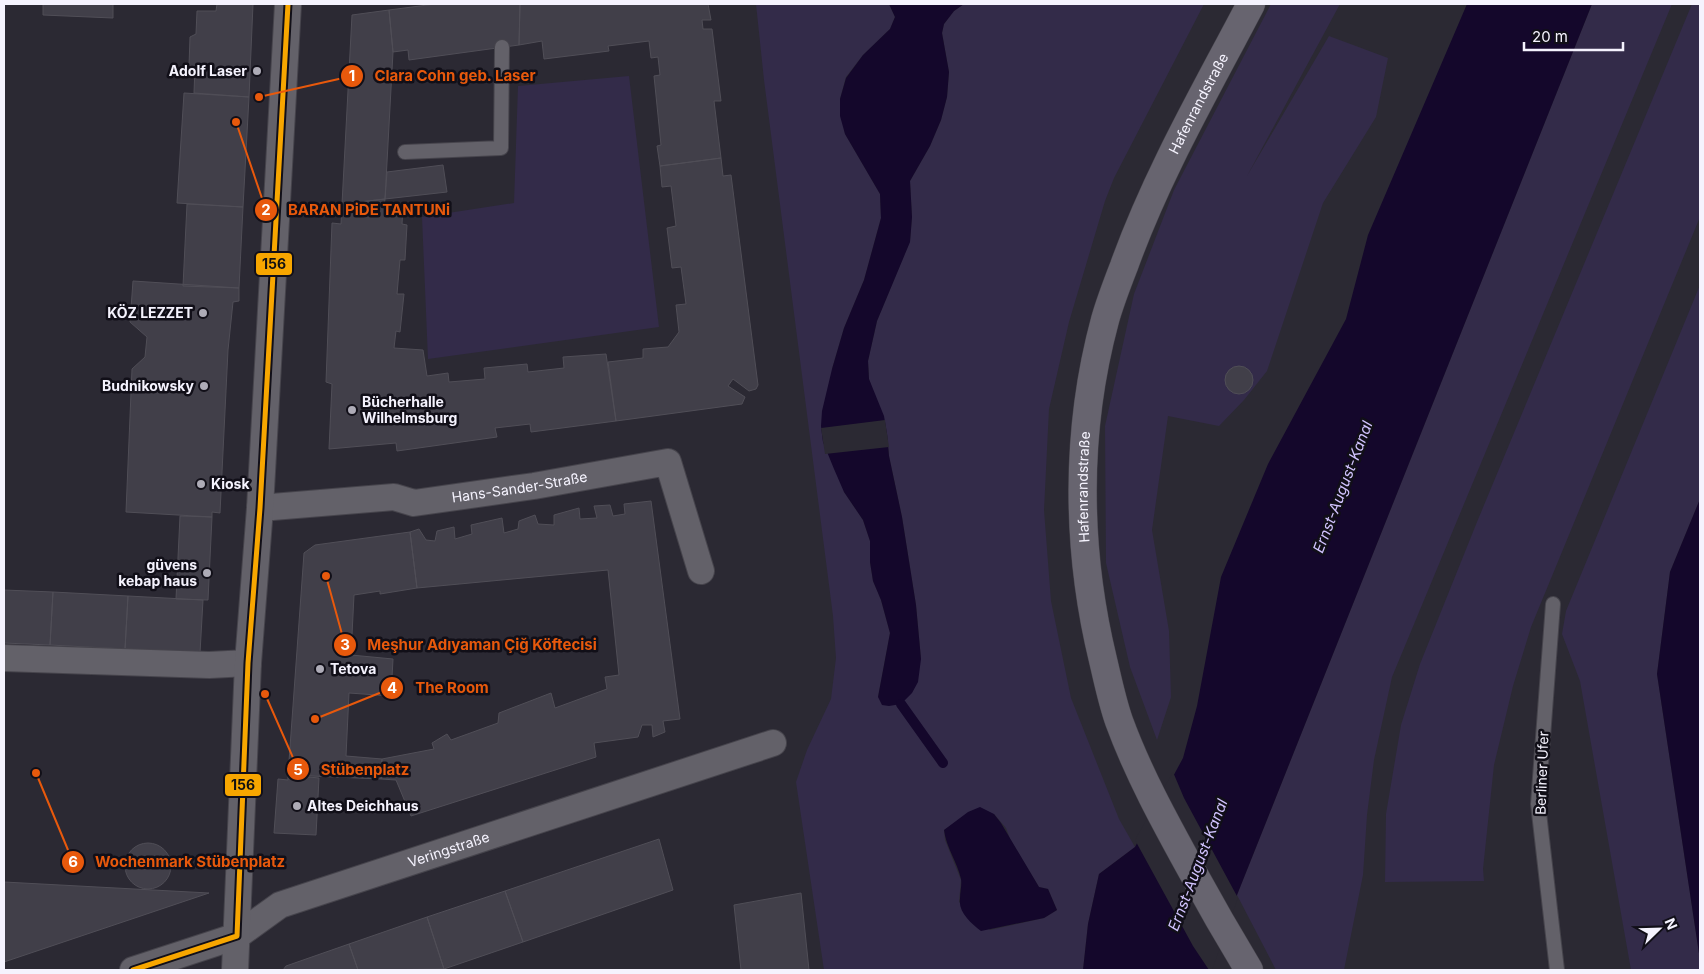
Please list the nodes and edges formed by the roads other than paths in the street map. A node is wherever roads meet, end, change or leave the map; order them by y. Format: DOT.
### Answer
graph roads {
  1 [pos="288,4"];
  2 [pos="1251,4"];
  3 [pos="502,47"];
  4 [pos="405,152"];
  5 [pos="260,508"];
  6 [pos="701,571"];
  7 [pos="1553,604"];
  8 [pos="4,658"];
  9 [pos="248,662"];
  10 [pos="773,743"];
  11 [pos="237,936"];
  12 [pos="133,970"];
  13 [pos="235,970"];
  14 [pos="1248,970"];
  15 [pos="1556,970"];
  1 -- 5 [label="street"];
  2 -- 14 [label="main road, Hafenrandstraße"];
  3 -- 4 [label="lane"];
  5 -- 6 [label="street, Hans-Sander-Straße"];
  5 -- 9 [label="street"];
  7 -- 15 [label="lane, Berliner Ufer"];
  8 -- 9 [label="street"];
  9 -- 11 [label="street"];
  10 -- 11 [label="street, Veringstraße"];
  11 -- 12 [label="street, Veringstraße"];
  11 -- 13 [label="street"];
}
